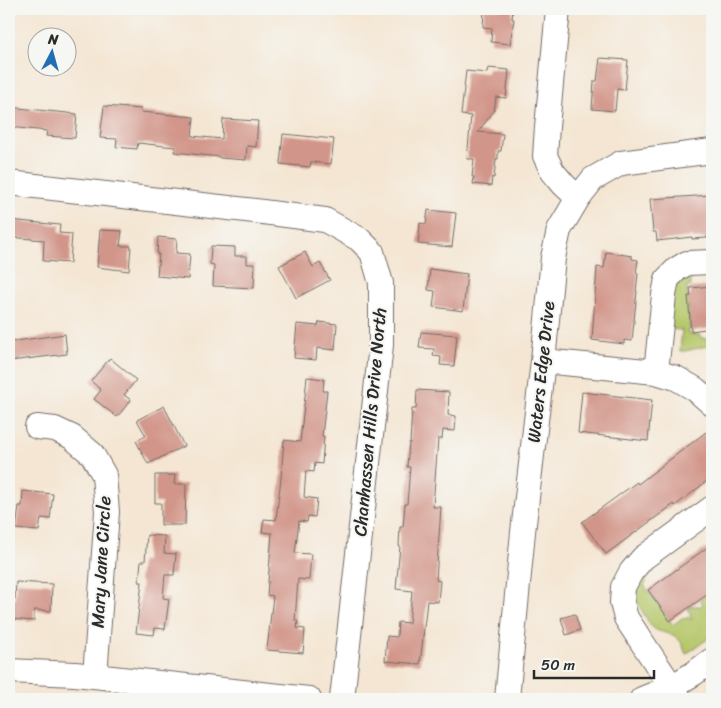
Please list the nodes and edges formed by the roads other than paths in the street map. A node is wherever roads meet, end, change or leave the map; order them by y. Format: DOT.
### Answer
graph roads {
  1 [pos="558,9"];
  2 [pos="712,151"];
  3 [pos="9,183"];
  4 [pos="578,198"];
  5 [pos="712,262"];
  6 [pos="542,361"];
  7 [pos="656,372"];
  8 [pos="712,404"];
  9 [pos="37,427"];
  10 [pos="712,508"];
  11 [pos="712,660"];
  12 [pos="9,671"];
  13 [pos="95,676"];
  14 [pos="712,679"];
  15 [pos="676,695"];
  16 [pos="309,699"];
  17 [pos="342,699"];
  18 [pos="507,699"];
  19 [pos="642,699"];
  1 -- 4 [label="street"];
  2 -- 4 [label="street, Waters Edge Drive"];
  3 -- 17 [label="street, Chanhassen Hills Drive North"];
  4 -- 6 [label="street, Waters Edge Drive"];
  5 -- 7 [label="street"];
  6 -- 7 [label="street"];
  6 -- 18 [label="street, Waters Edge Drive"];
  7 -- 8 [label="street"];
  9 -- 13 [label="street, Mary Jane Circle"];
  10 -- 15 [label="street"];
  11 -- 15 [label="street"];
  12 -- 13 [label="street"];
  13 -- 16 [label="street"];
  14 -- 15 [label="street"];
  15 -- 19 [label="street"];
}
